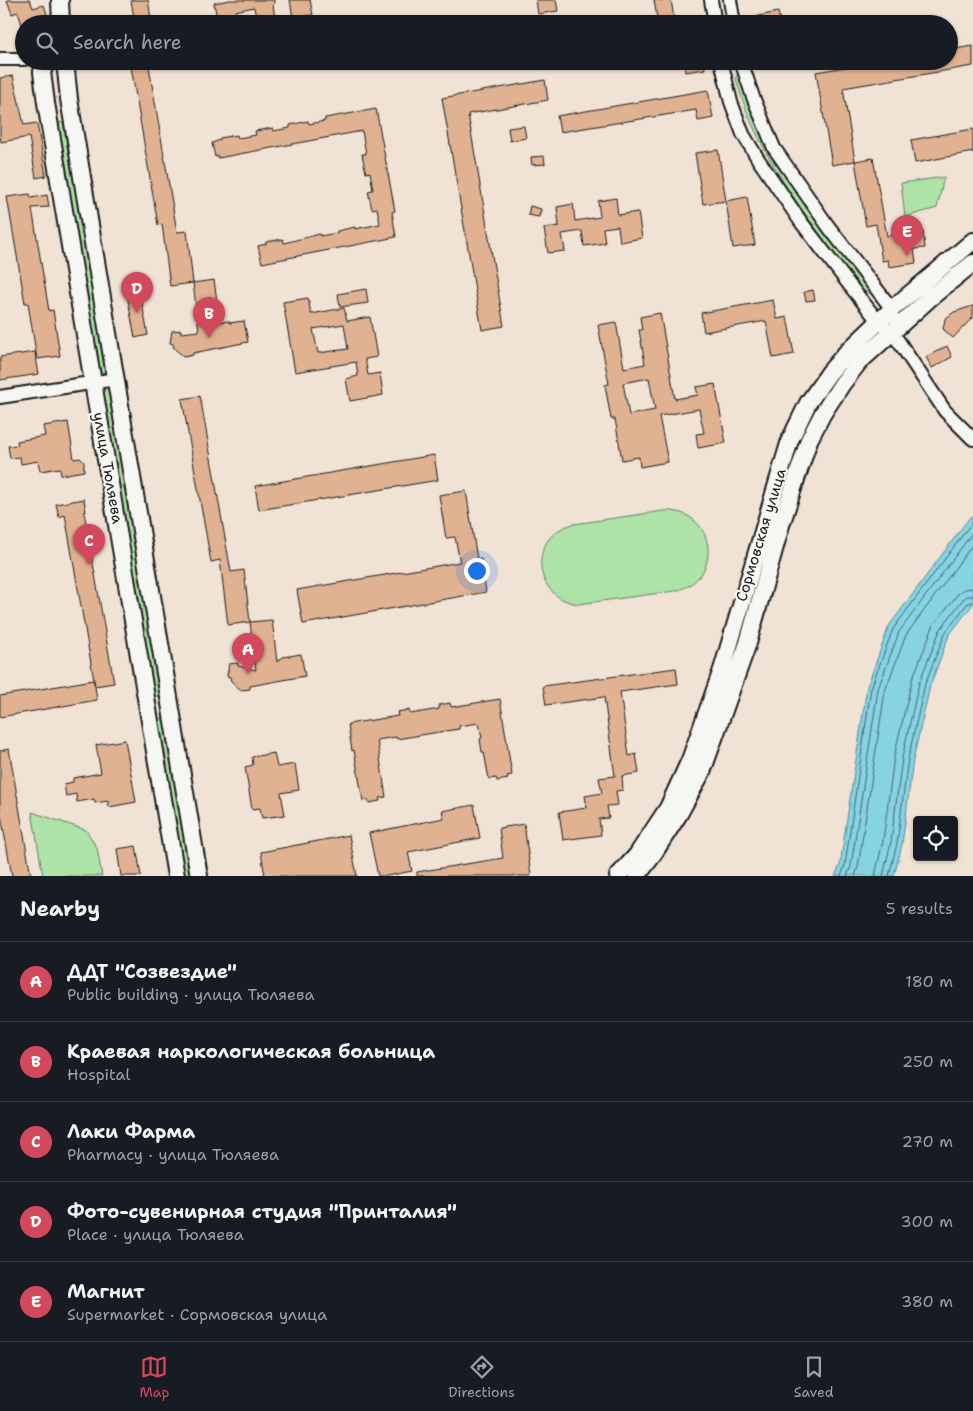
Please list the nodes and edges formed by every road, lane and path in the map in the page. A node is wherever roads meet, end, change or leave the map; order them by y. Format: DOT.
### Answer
graph roads {
  1 [pos="60,0"];
  2 [pos="711,0"];
  3 [pos="730,0"];
  4 [pos="61,15"];
  5 [pos="714,15"];
  6 [pos="732,15"];
  7 [pos="15,58"];
  8 [pos="0,59"];
  9 [pos="43,70"];
  10 [pos="66,70"];
  11 [pos="723,70"];
  12 [pos="744,70"];
  13 [pos="69,99"];
  14 [pos="46,103"];
  15 [pos="973,241"];
  16 [pos="973,263"];
  17 [pos="892,309"];
  18 [pos="878,321"];
  19 [pos="892,333"];
  20 [pos="116,378"];
  21 [pos="93,382"];
  22 [pos="0,397"];
  23 [pos="973,439"];
  24 [pos="693,773"];
  25 [pos="176,876"];
  26 [pos="199,876"];
  27 [pos="618,876"];
  28 [pos="637,876"];
  1 -- 4 [label="main road"];
  2 -- 5 [label="street"];
  3 -- 6 [label="street"];
  7 -- 8 [label="street"];
  9 -- 14 [label="main road, улица Тюляева"];
  10 -- 13 [label="main road, улица Тюляева"];
  11 -- 18 [label="street"];
  12 -- 17 [label="street"];
  13 -- 14 [label="main road"];
  13 -- 20 [label="main road, улица Тюляева"];
  14 -- 21 [label="main road, улица Тюляева"];
  15 -- 17 [label="main road, Сормовская улица"];
  16 -- 19 [label="main road, Сормовская улица"];
  17 -- 18 [label="main road, Сормовская улица"];
  17 -- 19 [label="street"];
  18 -- 19 [label="street"];
  18 -- 24 [label="main road, Сормовская улица"];
  19 -- 23 [label="street"];
  19 -- 24 [label="main road, Сормовская улица"];
  20 -- 21 [label="street"];
  20 -- 26 [label="main road, улица Тюляева"];
  21 -- 22 [label="street"];
  21 -- 25 [label="main road, улица Тюляева"];
  24 -- 27 [label="main road, Сормовская улица"];
  24 -- 28 [label="main road, Сормовская улица"];
}
